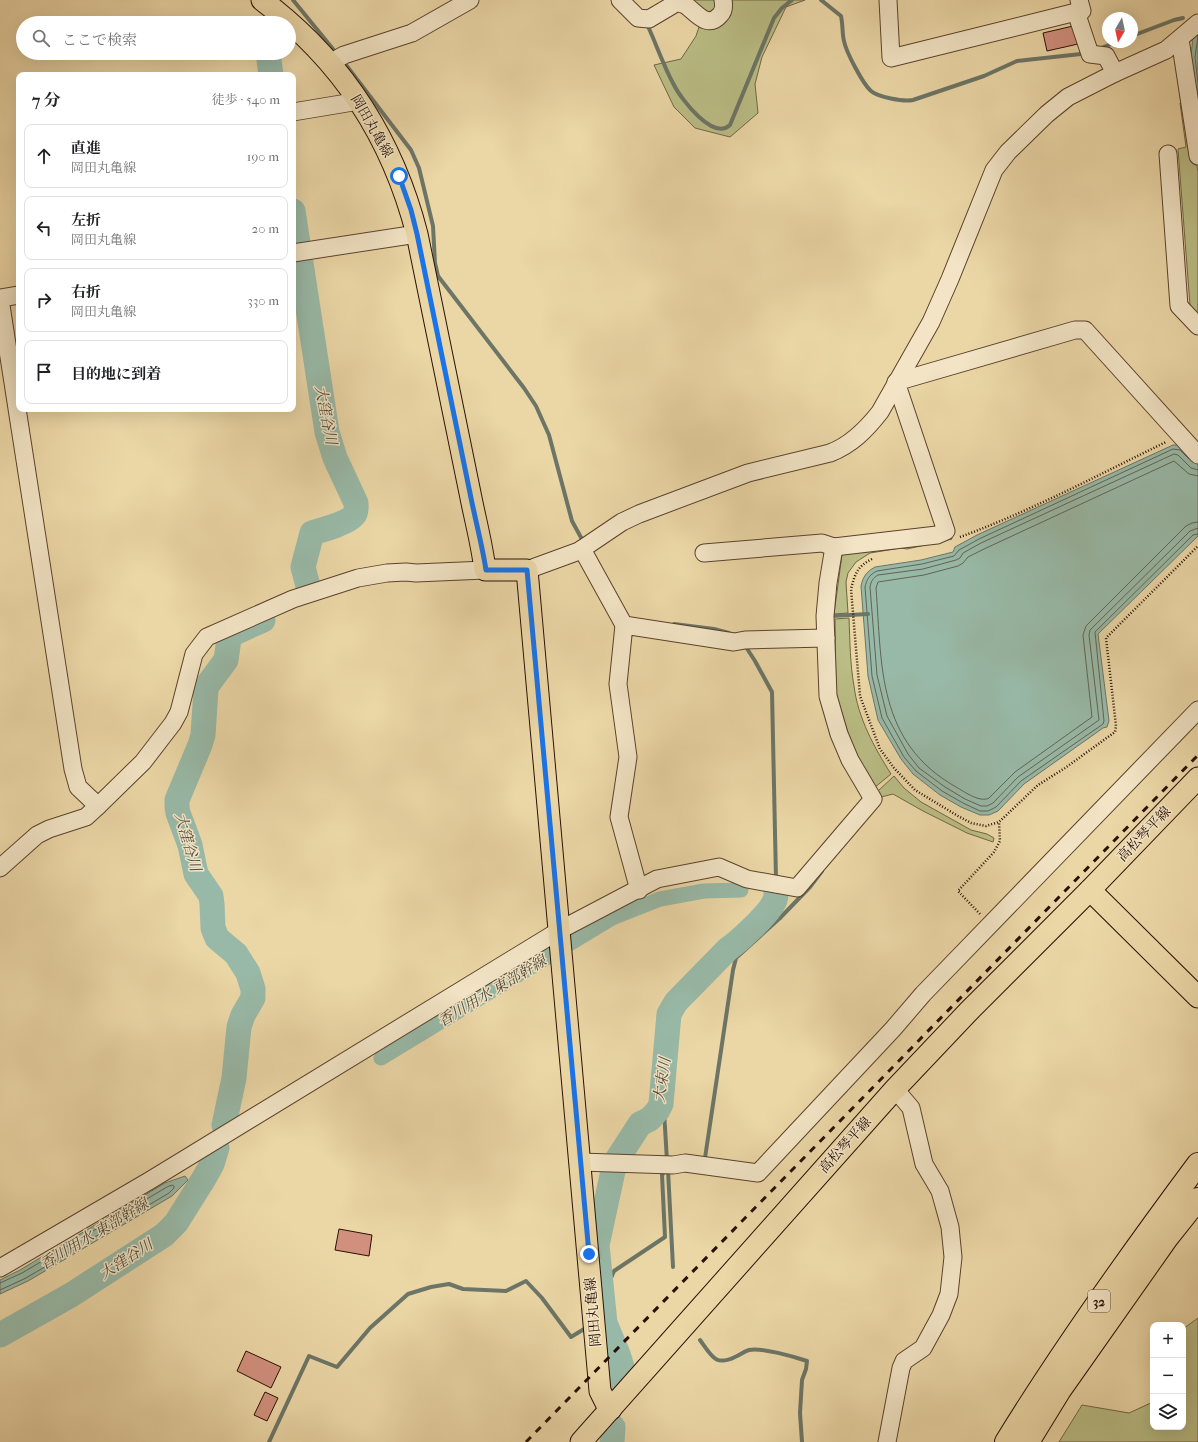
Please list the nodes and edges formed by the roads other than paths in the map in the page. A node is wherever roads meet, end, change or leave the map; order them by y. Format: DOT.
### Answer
graph roads {
  1 [pos="262,0"];
  2 [pos="470,0"];
  3 [pos="620,0"];
  4 [pos="723,0"];
  5 [pos="888,0"];
  6 [pos="1077,6"];
  7 [pos="282,16"];
  8 [pos="1198,24"];
  9 [pos="296,27"];
  10 [pos="1180,39"];
  11 [pos="337,59"];
  12 [pos="1115,73"];
  13 [pos="359,101"];
  14 [pos="296,112"];
  15 [pos="1168,154"];
  16 [pos="1198,156"];
  17 [pos="417,234"];
  18 [pos="297,252"];
  19 [pos="16,296"];
  20 [pos="0,299"];
  21 [pos="1198,326"];
  22 [pos="896,382"];
  23 [pos="16,402"];
  24 [pos="18,412"];
  25 [pos="1198,455"];
  26 [pos="585,547"];
  27 [pos="834,547"];
  28 [pos="704,553"];
  29 [pos="486,570"];
  30 [pos="527,570"];
  31 [pos="624,625"];
  32 [pos="826,638"];
  33 [pos="1198,710"];
  34 [pos="1198,778"];
  35 [pos="98,806"];
  36 [pos="0,868"];
  37 [pos="639,890"];
  38 [pos="1090,890"];
  39 [pos="560,935"];
  40 [pos="1198,997"];
  41 [pos="895,1089"];
  42 [pos="580,1162"];
  43 [pos="1198,1164"];
  44 [pos="1198,1200"];
  45 [pos="0,1268"];
  46 [pos="611,1409"];
  47 [pos="582,1442"];
  48 [pos="887,1442"];
  49 [pos="1006,1442"];
  50 [pos="1028,1442"];
  1 -- 7 [label="main road, 岡田丸亀線"];
  2 -- 11 [label="street"];
  3 -- 4 [label="street"];
  5 -- 6 [label="street"];
  6 -- 12 [label="street"];
  8 -- 10 [label="street"];
  9 -- 11 [label="main road, 岡田丸亀線"];
  10 -- 12 [label="street"];
  10 -- 16 [label="street"];
  11 -- 13 [label="main road, 岡田丸亀線"];
  12 -- 22 [label="street"];
  13 -- 14 [label="street"];
  13 -- 17 [label="main road, 岡田丸亀線"];
  15 -- 21 [label="street"];
  17 -- 18 [label="street"];
  17 -- 29 [label="main road, 岡田丸亀線"];
  19 -- 20 [label="street"];
  20 -- 23 [label="street"];
  22 -- 25 [label="street"];
  22 -- 26 [label="street"];
  22 -- 27 [label="street"];
  24 -- 35 [label="street"];
  26 -- 30 [label="street"];
  26 -- 31 [label="street"];
  27 -- 28 [label="street"];
  27 -- 32 [label="street"];
  29 -- 30 [label="main road"];
  29 -- 35 [label="street"];
  30 -- 39 [label="main road, 岡田丸亀線"];
  31 -- 32 [label="street"];
  31 -- 37 [label="street"];
  32 -- 37 [label="street"];
  33 -- 42 [label="street"];
  34 -- 38 [label="main road, 高松琴平線"];
  35 -- 36 [label="street"];
  37 -- 39 [label="street"];
  38 -- 40 [label="main road"];
  38 -- 41 [label="main road, 高松琴平線"];
  39 -- 42 [label="main road, 岡田丸亀線"];
  39 -- 45 [label="street"];
  41 -- 46 [label="main road, 高松琴平線"];
  41 -- 48 [label="street"];
  42 -- 46 [label="main road, 岡田丸亀線"];
  43 -- 49 [label="highway, 32"];
  44 -- 50 [label="highway, 32"];
  46 -- 47 [label="main road"];
}
